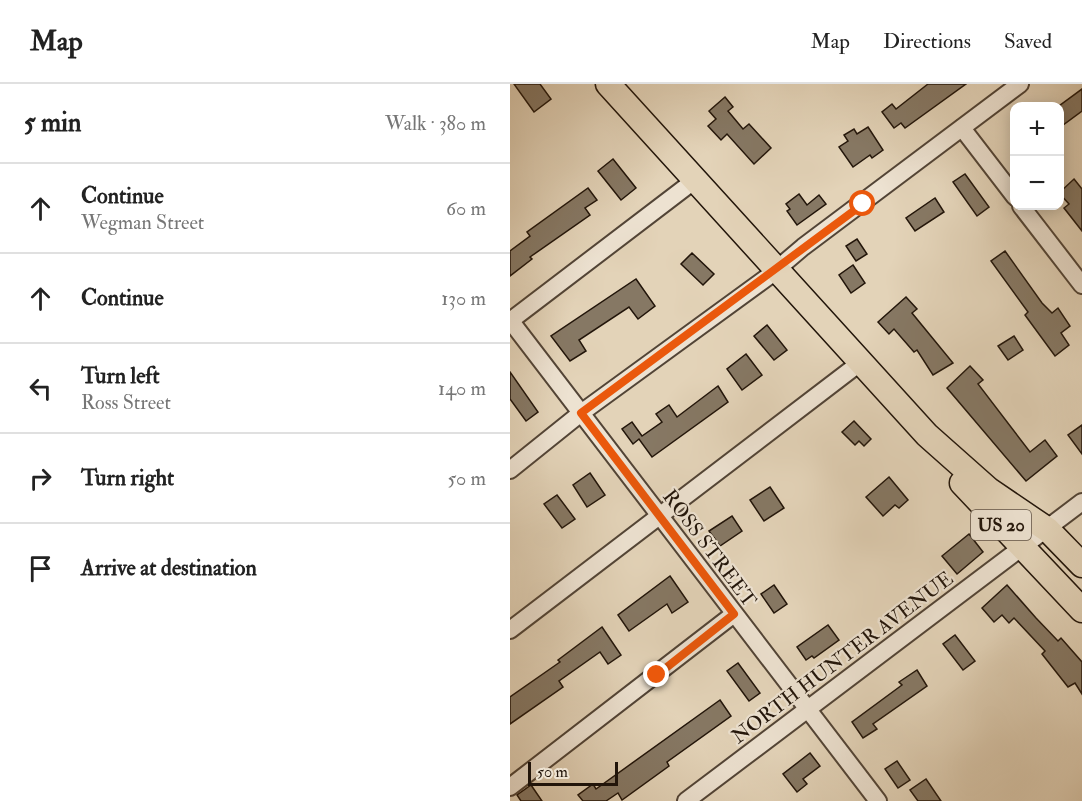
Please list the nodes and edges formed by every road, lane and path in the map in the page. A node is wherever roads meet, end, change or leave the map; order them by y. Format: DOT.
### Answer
graph roads {
  1 [pos="608,84"];
  2 [pos="1020,84"];
  3 [pos="962,128"];
  4 [pos="695,180"];
  5 [pos="1010,192"];
  6 [pos="1024,210"];
  7 [pos="776,270"];
  8 [pos="1082,285"];
  9 [pos="510,321"];
  10 [pos="861,362"];
  11 [pos="581,413"];
  12 [pos="927,435"];
  13 [pos="510,470"];
  14 [pos="1082,502"];
  15 [pos="660,516"];
  16 [pos="1048,530"];
  17 [pos="1023,548"];
  18 [pos="1082,565"];
  19 [pos="1082,610"];
  20 [pos="734,614"];
  21 [pos="510,630"];
  22 [pos="808,710"];
  23 [pos="510,788"];
  24 [pos="686,801"];
  25 [pos="878,801"];
  1 -- 4 [label="highway, US 20"];
  2 -- 3 [label="street"];
  3 -- 5 [label="street"];
  3 -- 7 [label="street"];
  4 -- 7 [label="highway, US 20"];
  4 -- 9 [label="street"];
  6 -- 8 [label="street"];
  7 -- 10 [label="highway, US 20"];
  7 -- 11 [label="street"];
  9 -- 11 [label="street, ROSS STREET"];
  10 -- 12 [label="highway, US 20"];
  10 -- 15 [label="street"];
  11 -- 13 [label="street"];
  11 -- 15 [label="street, ROSS STREET"];
  12 -- 16 [label="highway, US 20"];
  12 -- 17 [label="highway, US 20"];
  14 -- 16 [label="street, NORTH HUNTER AVENUE"];
  15 -- 20 [label="street, ROSS STREET"];
  15 -- 21 [label="street"];
  16 -- 17 [label="street, NORTH HUNTER AVENUE"];
  16 -- 18 [label="highway, US 20"];
  17 -- 19 [label="highway, US 20"];
  17 -- 22 [label="street, NORTH HUNTER AVENUE"];
  20 -- 22 [label="street, ROSS STREET"];
  20 -- 23 [label="street"];
  22 -- 24 [label="street, NORTH HUNTER AVENUE"];
  22 -- 25 [label="street, ROSS STREET"];
}
